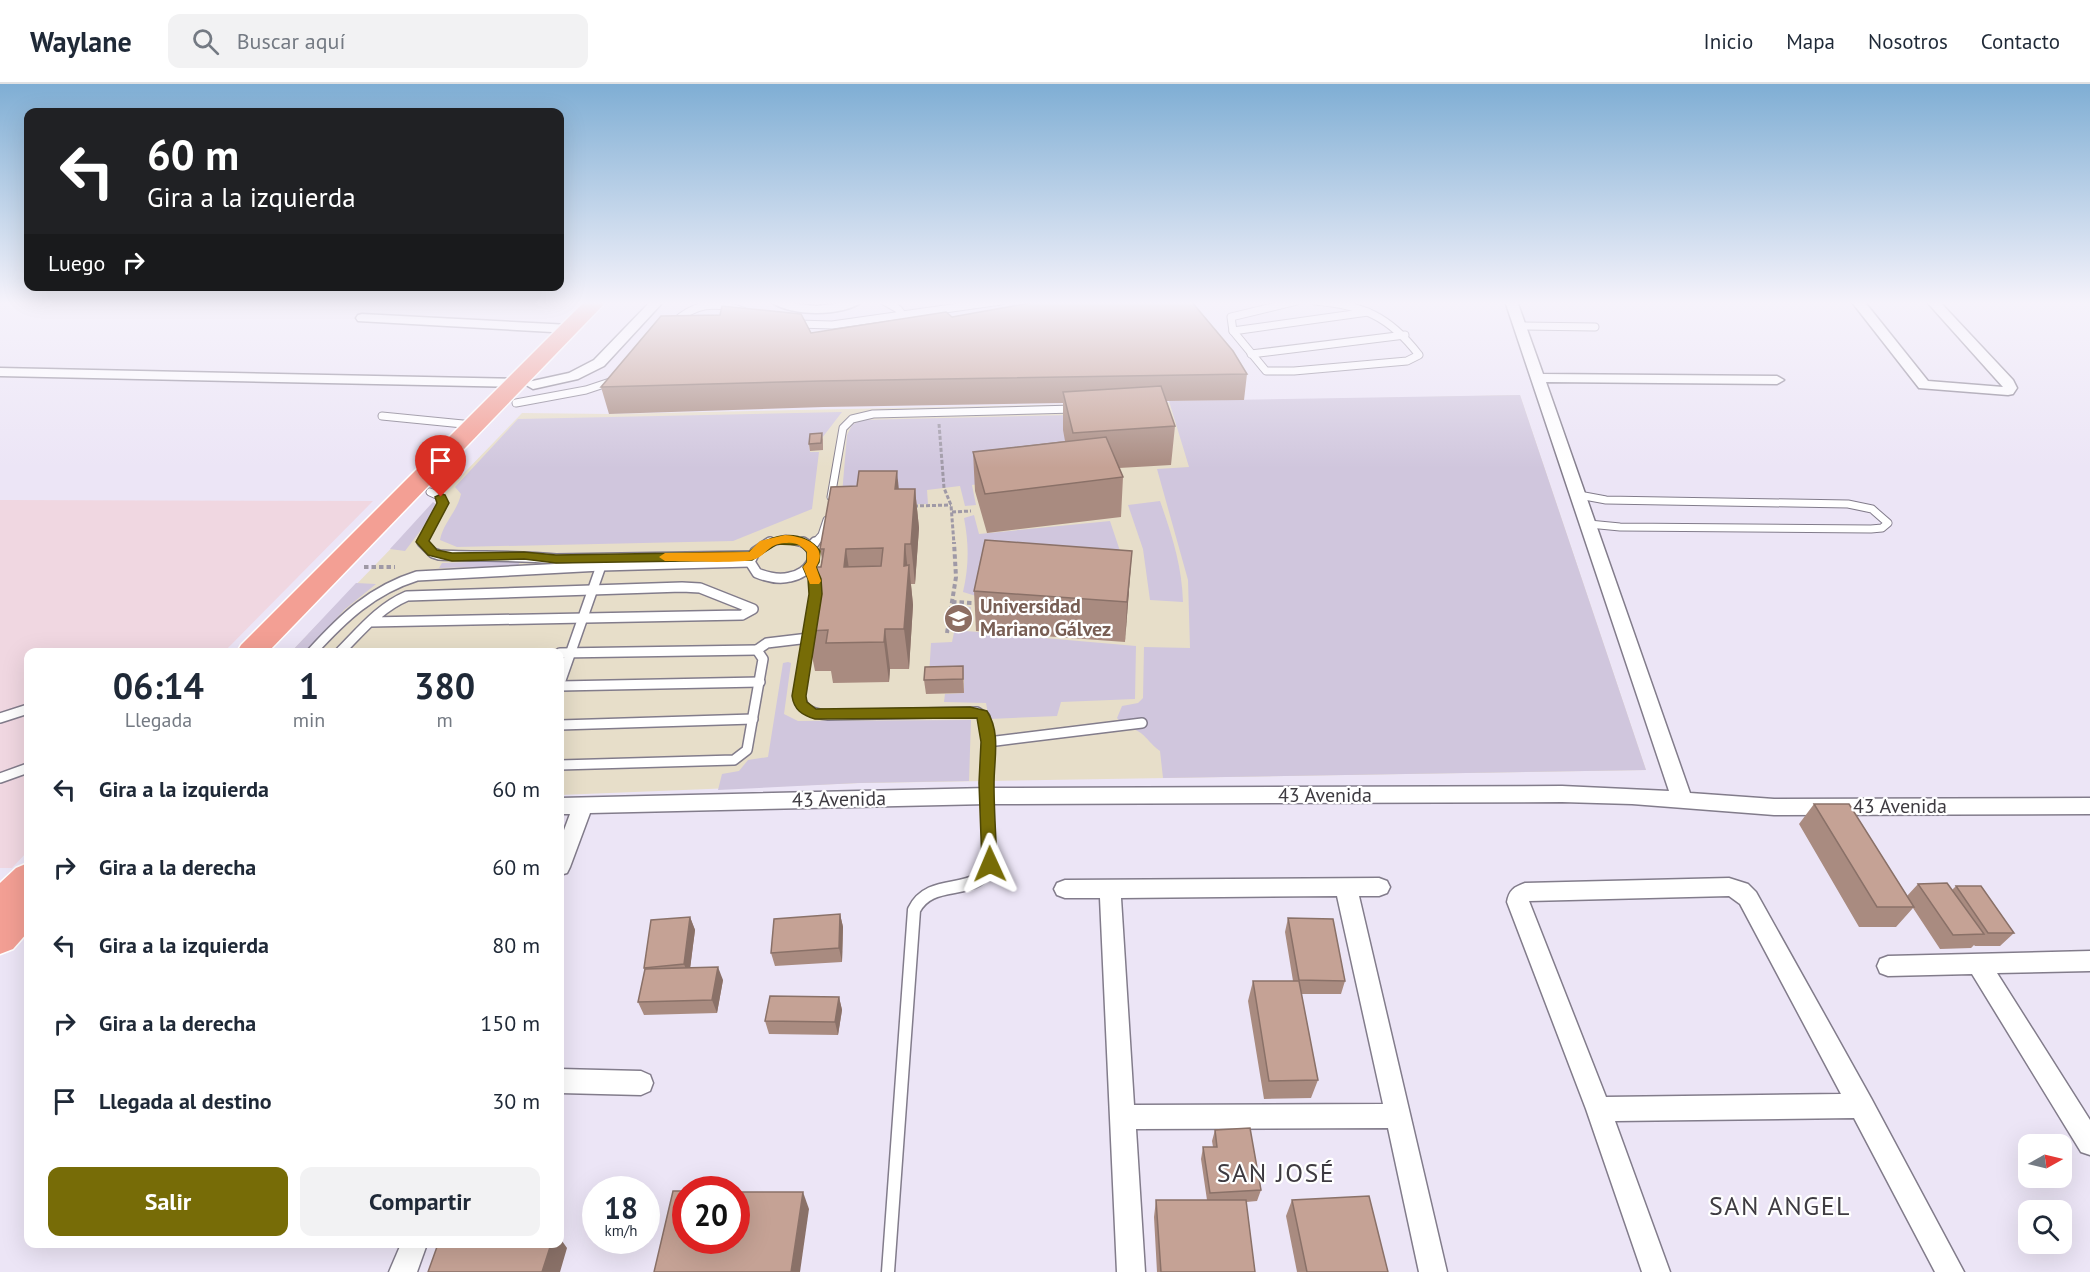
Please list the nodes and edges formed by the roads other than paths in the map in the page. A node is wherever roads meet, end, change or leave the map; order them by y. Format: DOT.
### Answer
graph roads {
  1 [pos="548,356"];
  2 [pos="557,356"];
  3 [pos="605,356"];
  4 [pos="1253,356"];
  5 [pos="1416,356"];
  6 [pos="1531,356"];
  7 [pos="1901,356"];
  8 [pos="1983,356"];
  9 [pos="0,372"];
  10 [pos="618,378"];
  11 [pos="1538,378"];
  12 [pos="1778,380"];
  13 [pos="522,390"];
  14 [pos="1079,409"];
  15 [pos="382,416"];
  16 [pos="475,425"];
  17 [pos="430,492"];
  18 [pos="1579,495"];
  19 [pos="1589,524"];
  20 [pos="811,547"];
  21 [pos="751,559"];
  22 [pos="603,562"];
  23 [pos="809,567"];
  24 [pos="593,590"];
  25 [pos="814,605"];
  26 [pos="812,616"];
  27 [pos="582,620"];
  28 [pos="370,622"];
  29 [pos="809,638"];
  30 [pos="255,648"];
  31 [pos="278,648"];
  32 [pos="316,648"];
  33 [pos="344,648"];
  34 [pos="757,650"];
  35 [pos="564,653"];
  36 [pos="570,653"];
  37 [pos="564,672"];
  38 [pos="760,682"];
  39 [pos="564,685"];
  40 [pos="24,710"];
  41 [pos="0,718"];
  42 [pos="753,719"];
  43 [pos="1142,723"];
  44 [pos="564,725"];
  45 [pos="988,742"];
  46 [pos="564,765"];
  47 [pos="24,769"];
  48 [pos="0,778"];
  49 [pos="988,796"];
  50 [pos="1682,799"];
  51 [pos="583,805"];
  52 [pos="564,806"];
  53 [pos="2090,806"];
  54 [pos="564,856"];
  55 [pos="1347,887"];
  56 [pos="1379,887"];
  57 [pos="21,888"];
  58 [pos="1065,889"];
  59 [pos="1110,889"];
  60 [pos="0,907"];
  61 [pos="0,938"];
  62 [pos="2090,961"];
  63 [pos="1978,963"];
  64 [pos="1888,966"];
  65 [pos="564,1082"];
  66 [pos="641,1083"];
  67 [pos="1862,1106"];
  68 [pos="1598,1109"];
  69 [pos="1398,1116"];
  70 [pos="1122,1117"];
  71 [pos="2090,1143"];
  72 [pos="412,1248"];
  73 [pos="403,1272"];
  74 [pos="888,1272"];
  75 [pos="1131,1272"];
  76 [pos="1433,1272"];
  77 [pos="1656,1272"];
  78 [pos="1950,1272"];
  1 -- 13 [label="highway"];
  2 -- 13 [label="highway"];
  3 -- 13 [label="street"];
  4 -- 5 [label="lane"];
  6 -- 11 [label="street"];
  7 -- 8 [label="street"];
  9 -- 13 [label="street"];
  10 -- 13 [label="lane"];
  11 -- 12 [label="street"];
  11 -- 18 [label="street"];
  13 -- 16 [label="highway"];
  13 -- 17 [label="highway"];
  14 -- 20 [label="lane"];
  15 -- 16 [label="lane"];
  16 -- 30 [label="highway"];
  17 -- 22 [label="lane"];
  17 -- 31 [label="highway"];
  18 -- 19 [label="street"];
  18 -- 19 [label="lane"];
  19 -- 50 [label="street"];
  20 -- 21 [label="lane"];
  20 -- 23 [label="lane"];
  21 -- 22 [label="lane"];
  21 -- 23 [label="lane"];
  22 -- 24 [label="lane"];
  22 -- 32 [label="lane"];
  23 -- 25 [label="lane"];
  24 -- 27 [label="lane"];
  24 -- 27 [label="lane"];
  24 -- 28 [label="lane"];
  26 -- 29 [label="lane"];
  27 -- 28 [label="lane"];
  27 -- 36 [label="lane"];
  28 -- 33 [label="lane"];
  29 -- 34 [label="lane"];
  29 -- 45 [label="lane"];
  34 -- 36 [label="lane"];
  34 -- 38 [label="lane"];
  35 -- 36 [label="lane"];
  36 -- 37 [label="lane"];
  38 -- 39 [label="lane"];
  38 -- 42 [label="lane"];
  40 -- 41 [label="lane"];
  42 -- 44 [label="lane"];
  42 -- 46 [label="lane"];
  43 -- 45 [label="lane"];
  45 -- 49 [label="lane"];
  47 -- 48 [label="lane"];
  49 -- 50 [label="street, 43 Avenida"];
  49 -- 51 [label="street, 43 Avenida"];
  49 -- 74 [label="lane"];
  50 -- 53 [label="street, 43 Avenida"];
  51 -- 52 [label="street, 43 Avenida"];
  51 -- 54 [label="street"];
  55 -- 56 [label="street"];
  55 -- 59 [label="street"];
  55 -- 69 [label="street"];
  57 -- 60 [label="highway"];
  57 -- 61 [label="highway"];
  58 -- 59 [label="street"];
  59 -- 70 [label="street"];
  62 -- 63 [label="street"];
  63 -- 64 [label="street"];
  63 -- 71 [label="street"];
  65 -- 66 [label="street"];
  67 -- 68 [label="street"];
  67 -- 68 [label="street"];
  67 -- 78 [label="street"];
  68 -- 77 [label="street"];
  69 -- 70 [label="street"];
  69 -- 76 [label="street"];
  70 -- 75 [label="street"];
  72 -- 73 [label="street"];
}
